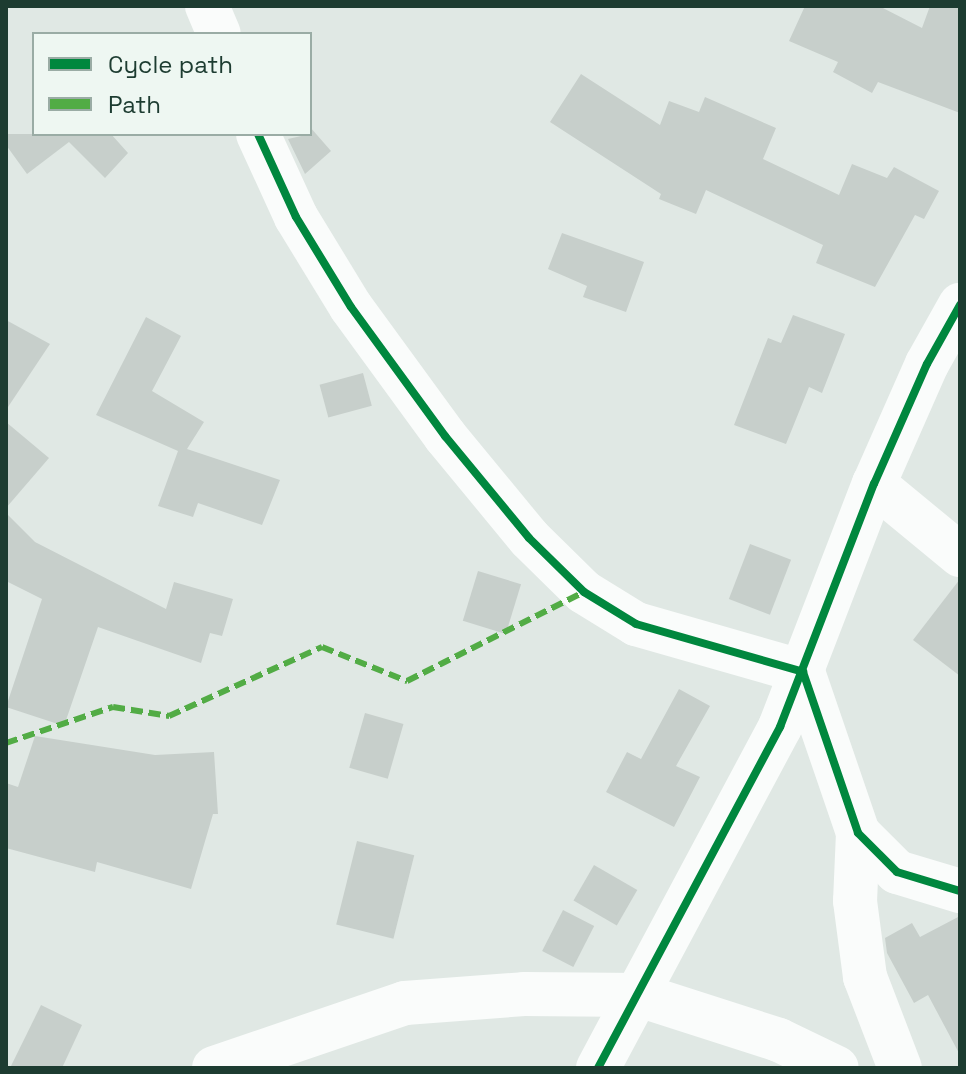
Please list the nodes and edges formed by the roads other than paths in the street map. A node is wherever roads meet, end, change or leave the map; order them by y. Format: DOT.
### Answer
graph roads {
  1 [pos="207,6"];
  2 [pos="218,32"];
  3 [pos="259,136"];
  4 [pos="960,305"];
  5 [pos="874,484"];
  6 [pos="960,555"];
  7 [pos="803,672"];
  8 [pos="858,833"];
  9 [pos="960,891"];
  10 [pos="639,995"];
  11 [pos="214,1068"];
  12 [pos="598,1068"];
  13 [pos="837,1068"];
  14 [pos="900,1068"];
  1 -- 2 [label="street"];
  3 -- 7 [label="street"];
  4 -- 5 [label="street"];
  5 -- 6 [label="street"];
  5 -- 7 [label="street"];
  7 -- 8 [label="street"];
  7 -- 10 [label="street"];
  8 -- 9 [label="street"];
  8 -- 14 [label="street"];
  10 -- 11 [label="street"];
  10 -- 12 [label="street"];
  10 -- 13 [label="street"];
}
